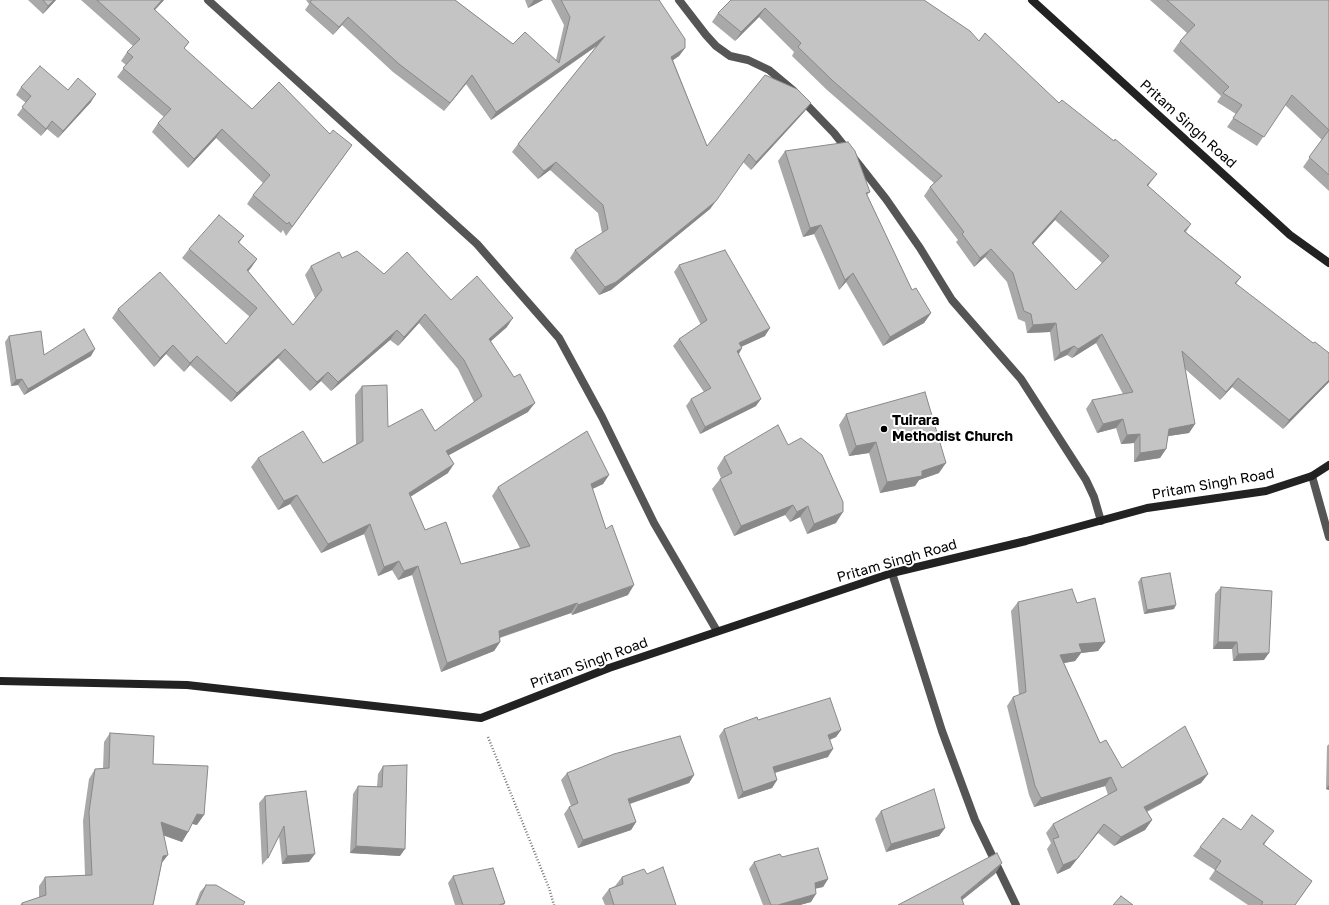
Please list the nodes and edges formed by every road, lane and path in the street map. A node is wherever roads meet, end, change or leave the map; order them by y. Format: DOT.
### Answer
graph roads {
  1 [pos="208,0"];
  2 [pos="679,0"];
  3 [pos="1032,0"];
  4 [pos="1329,263"];
  5 [pos="1329,465"];
  6 [pos="1312,476"];
  7 [pos="1101,521"];
  8 [pos="1329,537"];
  9 [pos="892,574"];
  10 [pos="717,631"];
  11 [pos="0,681"];
  12 [pos="481,718"];
  13 [pos="554,905"];
  14 [pos="1016,905"];
  1 -- 10 [label="street"];
  2 -- 7 [label="street"];
  3 -- 4 [label="street, Pritam Singh Road"];
  5 -- 6 [label="street, Pritam Singh Road"];
  6 -- 7 [label="street, Pritam Singh Road"];
  6 -- 8 [label="street"];
  7 -- 9 [label="street, Pritam Singh Road"];
  9 -- 10 [label="street, Pritam Singh Road"];
  9 -- 14 [label="street"];
  10 -- 12 [label="street, Pritam Singh Road"];
  11 -- 12 [label="street"];
  12 -- 13 [label="path"];
}
